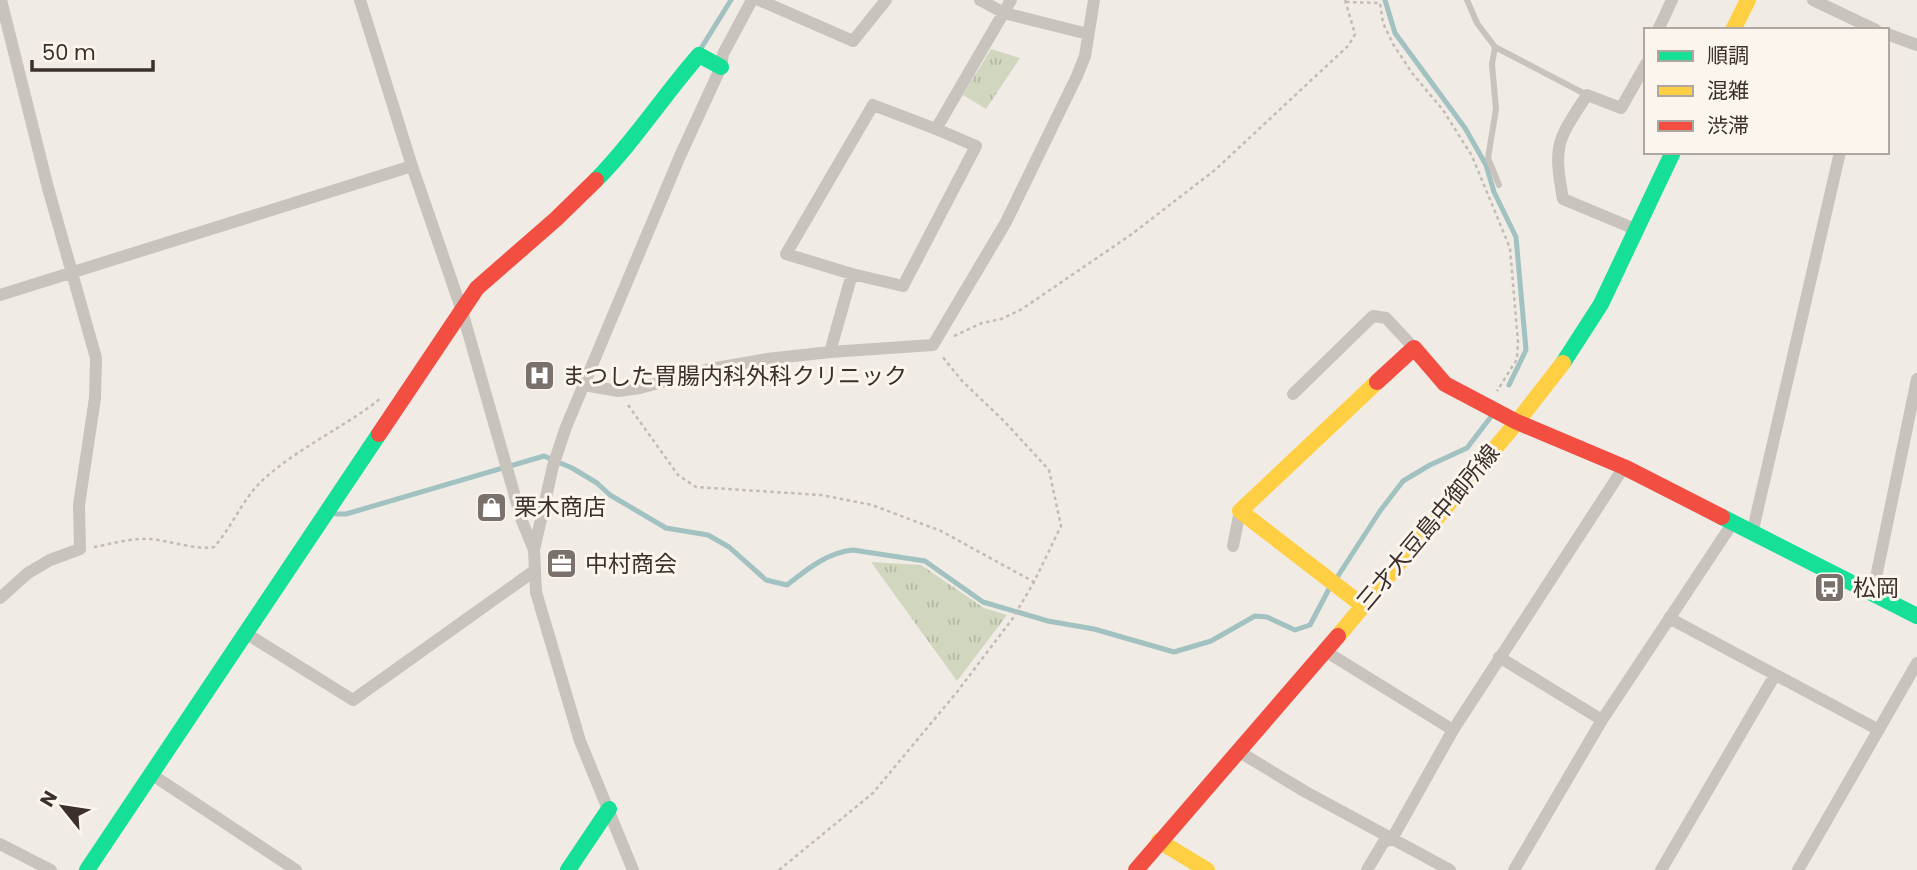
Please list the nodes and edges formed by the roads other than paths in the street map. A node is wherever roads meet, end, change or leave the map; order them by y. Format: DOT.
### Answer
graph roads {
  1 [pos="1,0"];
  2 [pos="360,0"];
  3 [pos="752,0"];
  4 [pos="759,0"];
  5 [pos="886,0"];
  6 [pos="980,0"];
  7 [pos="1011,0"];
  8 [pos="1094,0"];
  9 [pos="1467,0"];
  10 [pos="1672,0"];
  11 [pos="1748,0"];
  12 [pos="1813,0"];
  13 [pos="1004,13"];
  14 [pos="1659,28"];
  15 [pos="1734,28"];
  16 [pos="1869,28"];
  17 [pos="1088,34"];
  18 [pos="1889,35"];
  19 [pos="1917,45"];
  20 [pos="1495,47"];
  21 [pos="721,67"];
  22 [pos="1644,68"];
  23 [pos="1587,95"];
  24 [pos="936,129"];
  25 [pos="1672,154"];
  26 [pos="1840,154"];
  27 [pos="412,166"];
  28 [pos="1499,185"];
  29 [pos="1635,229"];
  30 [pos="73,271"];
  31 [pos="852,274"];
  32 [pos="0,295"];
  33 [pos="462,311"];
  34 [pos="1414,348"];
  35 [pos="830,352"];
  36 [pos="1917,379"];
  37 [pos="584,385"];
  38 [pos="1293,394"];
  39 [pos="1517,422"];
  40 [pos="1624,467"];
  41 [pos="1240,511"];
  42 [pos="1732,524"];
  43 [pos="1752,534"];
  44 [pos="1233,546"];
  45 [pos="534,550"];
  46 [pos="534,571"];
  47 [pos="1873,592"];
  48 [pos="0,598"];
  49 [pos="1362,606"];
  50 [pos="1917,616"];
  51 [pos="1669,618"];
  52 [pos="247,634"];
  53 [pos="1325,651"];
  54 [pos="1499,657"];
  55 [pos="1917,663"];
  56 [pos="1775,675"];
  57 [pos="1602,720"];
  58 [pos="1453,730"];
  59 [pos="1879,730"];
  60 [pos="1238,751"];
  61 [pos="151,774"];
  62 [pos="609,809"];
  63 [pos="1393,837"];
  64 [pos="1159,841"];
  65 [pos="0,844"];
  66 [pos="51,870"];
  67 [pos="87,870"];
  68 [pos="296,870"];
  69 [pos="568,870"];
  70 [pos="634,870"];
  71 [pos="1136,870"];
  72 [pos="1207,870"];
  73 [pos="1367,870"];
  74 [pos="1450,870"];
  75 [pos="1514,870"];
  76 [pos="1661,870"];
  77 [pos="1798,870"];
  1 -- 30 [label="street"];
  2 -- 27 [label="street"];
  3 -- 21 [label="street"];
  4 -- 5 [label="street"];
  6 -- 13 [label="street"];
  7 -- 13 [label="street"];
  8 -- 17 [label="street"];
  9 -- 20 [label="lane"];
  10 -- 14 [label="street"];
  11 -- 15 [label="street"];
  12 -- 16 [label="street"];
  13 -- 17 [label="street"];
  13 -- 24 [label="street"];
  17 -- 35 [label="street"];
  18 -- 19 [label="street"];
  20 -- 23 [label="lane"];
  20 -- 28 [label="lane"];
  21 -- 33 [label="street"];
  21 -- 37 [label="street"];
  22 -- 23 [label="street"];
  23 -- 29 [label="street"];
  24 -- 31 [label="street"];
  24 -- 31 [label="street"];
  25 -- 29 [label="street, 三才大豆島中御所線"];
  26 -- 43 [label="street"];
  27 -- 30 [label="street"];
  27 -- 33 [label="street"];
  29 -- 39 [label="street, 三才大豆島中御所線"];
  30 -- 32 [label="street"];
  30 -- 48 [label="street"];
  31 -- 35 [label="street"];
  33 -- 45 [label="street"];
  33 -- 52 [label="street"];
  34 -- 38 [label="street"];
  34 -- 39 [label="street"];
  34 -- 41 [label="street"];
  35 -- 37 [label="street"];
  36 -- 47 [label="street"];
  37 -- 45 [label="street"];
  39 -- 40 [label="street"];
  39 -- 49 [label="street, 三才大豆島中御所線"];
  40 -- 42 [label="street"];
  40 -- 54 [label="street"];
  41 -- 44 [label="street"];
  41 -- 49 [label="street"];
  42 -- 43 [label="street"];
  42 -- 51 [label="street"];
  43 -- 47 [label="street"];
  45 -- 46 [label="street"];
  46 -- 52 [label="street"];
  46 -- 62 [label="street"];
  47 -- 50 [label="street"];
  49 -- 53 [label="street, 三才大豆島中御所線"];
  51 -- 56 [label="street"];
  51 -- 57 [label="street"];
  52 -- 61 [label="street"];
  53 -- 58 [label="street"];
  53 -- 60 [label="street, 三才大豆島中御所線"];
  54 -- 57 [label="street"];
  54 -- 58 [label="street"];
  55 -- 59 [label="street"];
  56 -- 59 [label="street"];
  56 -- 76 [label="street"];
  57 -- 75 [label="street"];
  58 -- 63 [label="street"];
  59 -- 77 [label="street"];
  60 -- 63 [label="street"];
  60 -- 64 [label="street, 三才大豆島中御所線"];
  61 -- 67 [label="street"];
  61 -- 68 [label="street"];
  62 -- 69 [label="street"];
  62 -- 70 [label="street"];
  63 -- 73 [label="street"];
  63 -- 74 [label="street"];
  64 -- 71 [label="street, 三才大豆島中御所線"];
  64 -- 72 [label="street"];
  65 -- 66 [label="street"];
}
